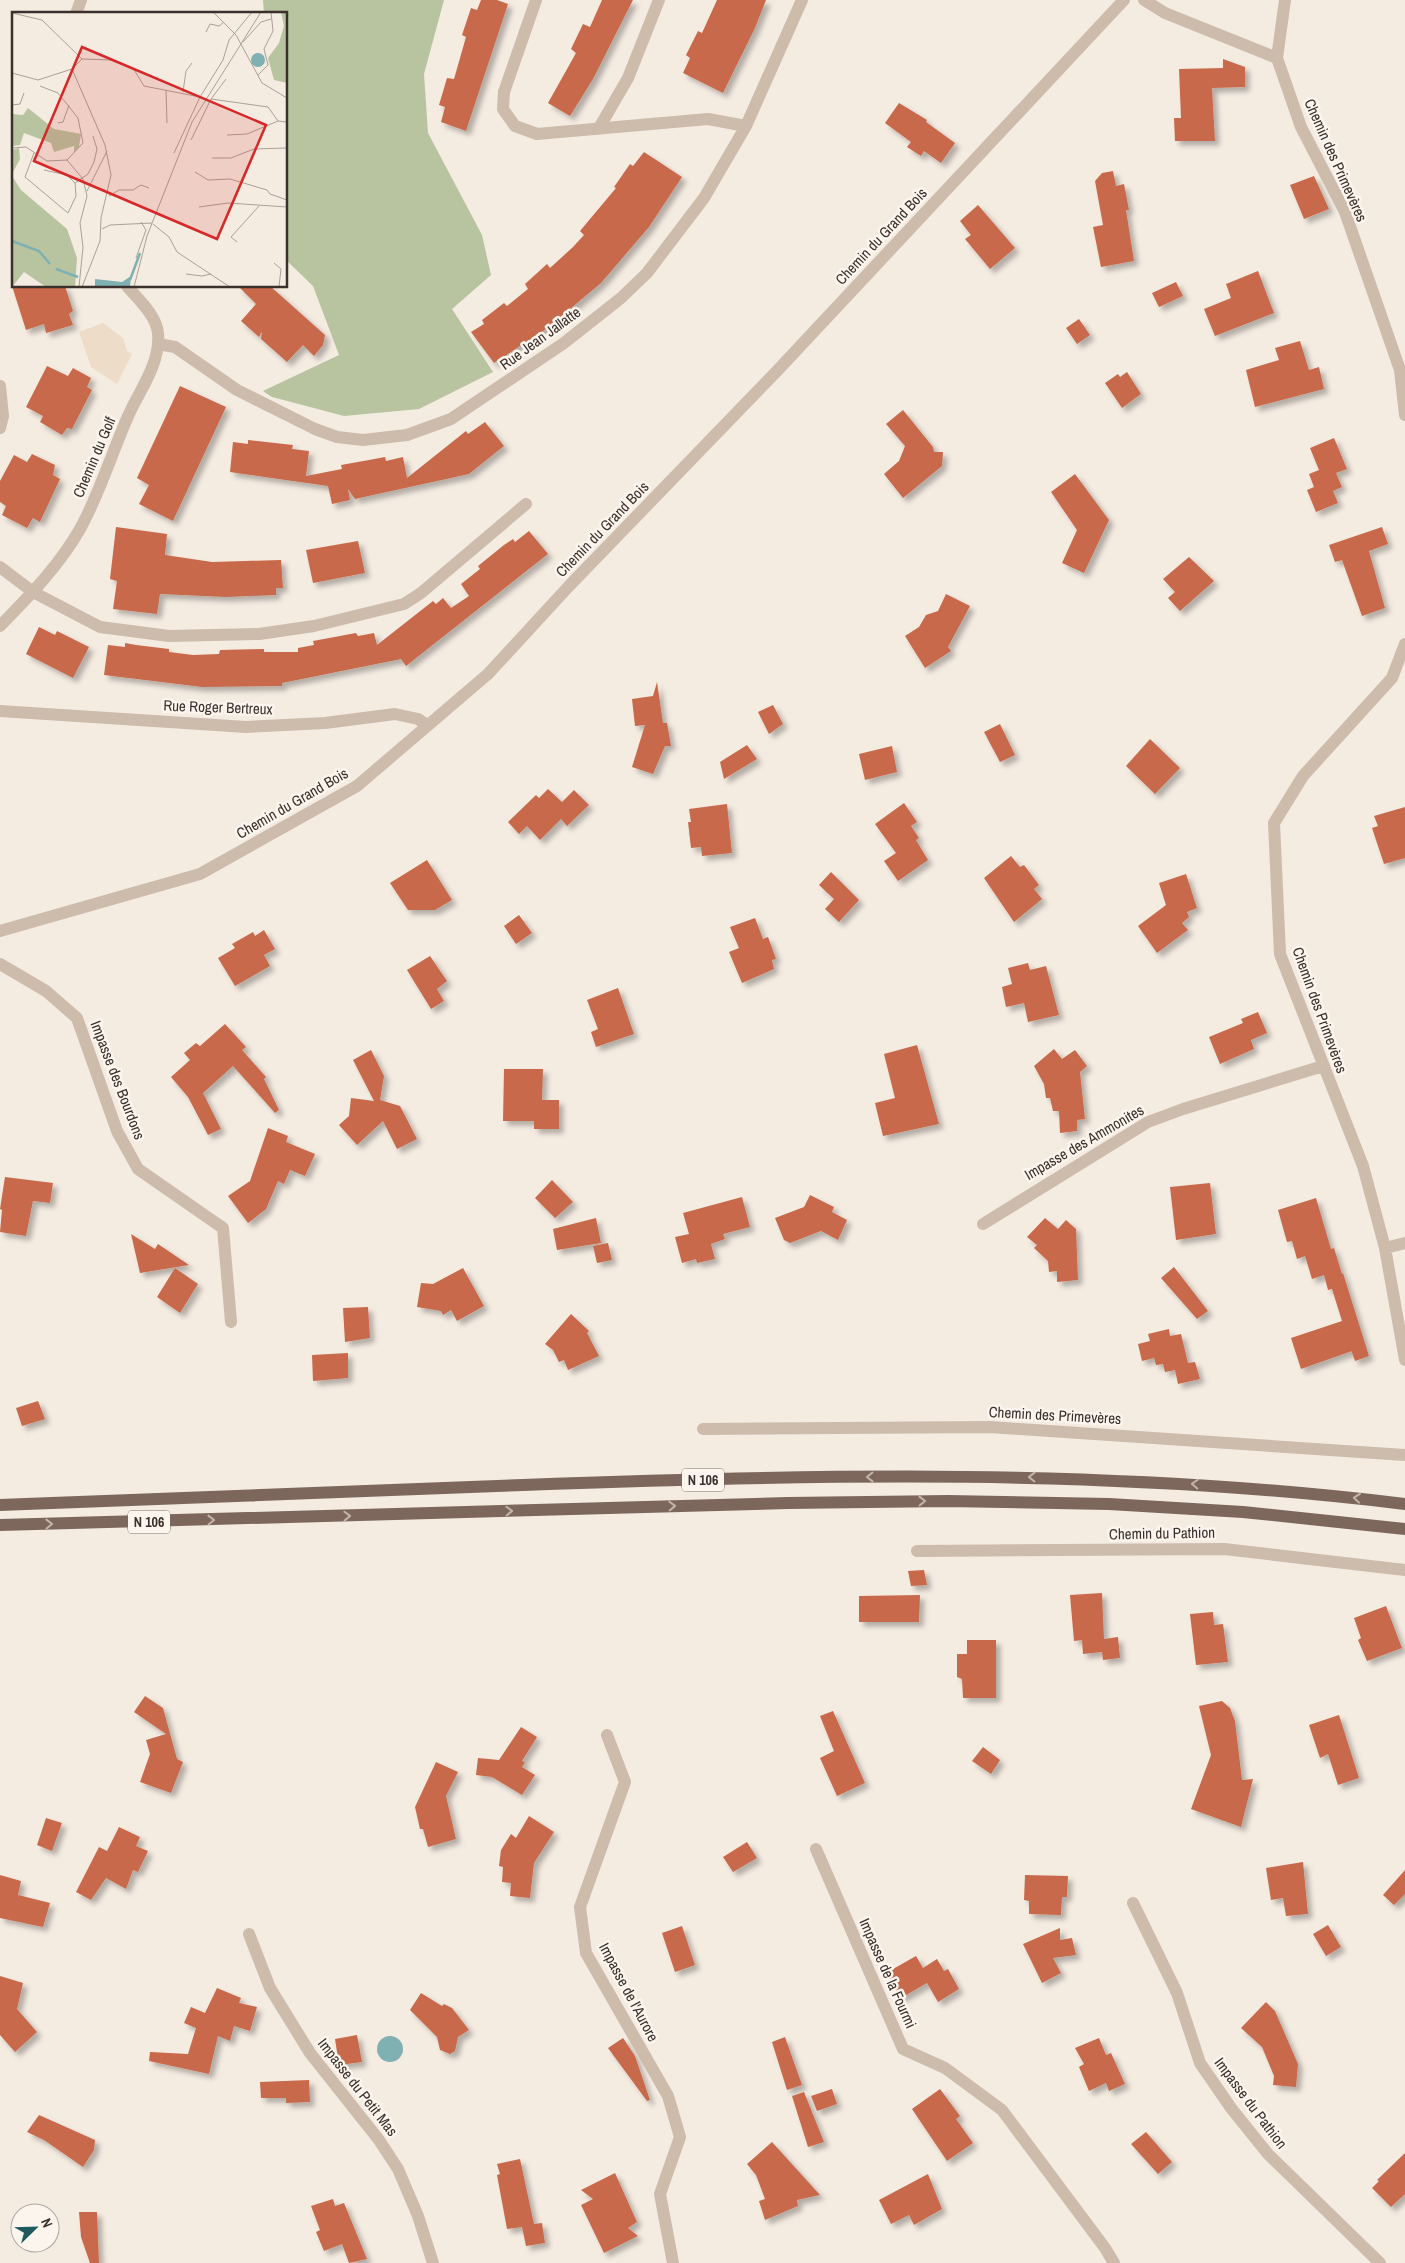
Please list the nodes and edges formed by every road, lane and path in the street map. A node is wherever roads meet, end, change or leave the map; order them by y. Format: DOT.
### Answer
graph roads {
  1 [pos="81,0"];
  2 [pos="536,0"];
  3 [pos="658,0"];
  4 [pos="802,0"];
  5 [pos="1124,0"];
  6 [pos="1144,0"];
  7 [pos="1285,0"];
  8 [pos="77,12"];
  9 [pos="1277,58"];
  10 [pos="746,126"];
  11 [pos="599,128"];
  12 [pos="129,288"];
  13 [pos="158,344"];
  14 [pos="0,386"];
  15 [pos="1405,415"];
  16 [pos="0,428"];
  17 [pos="526,504"];
  18 [pos="0,567"];
  19 [pos="33,592"];
  20 [pos="0,626"];
  21 [pos="1405,644"];
  22 [pos="1,710"];
  23 [pos="427,725"];
  24 [pos="0,931"];
  25 [pos="0,964"];
  26 [pos="1323,1066"];
  27 [pos="983,1224"];
  28 [pos="1405,1243"];
  29 [pos="1385,1248"];
  30 [pos="231,1322"];
  31 [pos="1405,1360"];
  32 [pos="703,1429"];
  33 [pos="1405,1455"];
  34 [pos="1405,1504"];
  35 [pos="0,1505"];
  36 [pos="0,1525"];
  37 [pos="1405,1529"];
  38 [pos="917,1551"];
  39 [pos="1405,1570"];
  40 [pos="607,1735"];
  41 [pos="816,1849"];
  42 [pos="1133,1903"];
  43 [pos="249,1934"];
  44 [pos="433,2263"];
  45 [pos="673,2263"];
  46 [pos="1114,2263"];
  47 [pos="1380,2263"];
  1 -- 8 [label="street"];
  2 -- 11 [label="street"];
  3 -- 11 [label="street"];
  4 -- 10 [label="street, Rue Jean Jallatte"];
  5 -- 23 [label="street, Chemin du Grand Bois"];
  6 -- 9 [label="street"];
  7 -- 9 [label="street"];
  9 -- 15 [label="street, Chemin des Primevères"];
  10 -- 11 [label="street"];
  10 -- 13 [label="street, Rue Jean Jallatte"];
  12 -- 13 [label="street, Chemin du Golf"];
  13 -- 19 [label="street, Chemin du Golf"];
  14 -- 16 [label="street"];
  17 -- 19 [label="street"];
  18 -- 19 [label="street"];
  19 -- 20 [label="street, Chemin du Golf"];
  21 -- 26 [label="street, Chemin des Primevères"];
  22 -- 23 [label="street, Rue Roger Bertreux"];
  23 -- 24 [label="street, Chemin du Grand Bois"];
  25 -- 30 [label="street, Impasse des Bourdons"];
  26 -- 27 [label="street, Impasse des Ammonites"];
  26 -- 29 [label="street, Chemin des Primevères"];
  28 -- 29 [label="street"];
  29 -- 31 [label="street, Chemin des Primevères"];
  32 -- 33 [label="street, Chemin des Primevères"];
  34 -- 35 [label="main road, N 106, one-way"];
  36 -- 37 [label="main road, N 106, one-way"];
  38 -- 39 [label="street, Chemin du Pathion"];
  40 -- 45 [label="street, Impasse de l'Aurore"];
  41 -- 46 [label="street, Impasse de la Fourmi"];
  42 -- 47 [label="street, Impasse du Pathion"];
  43 -- 44 [label="street, Impasse du Petit Mas"];
}
